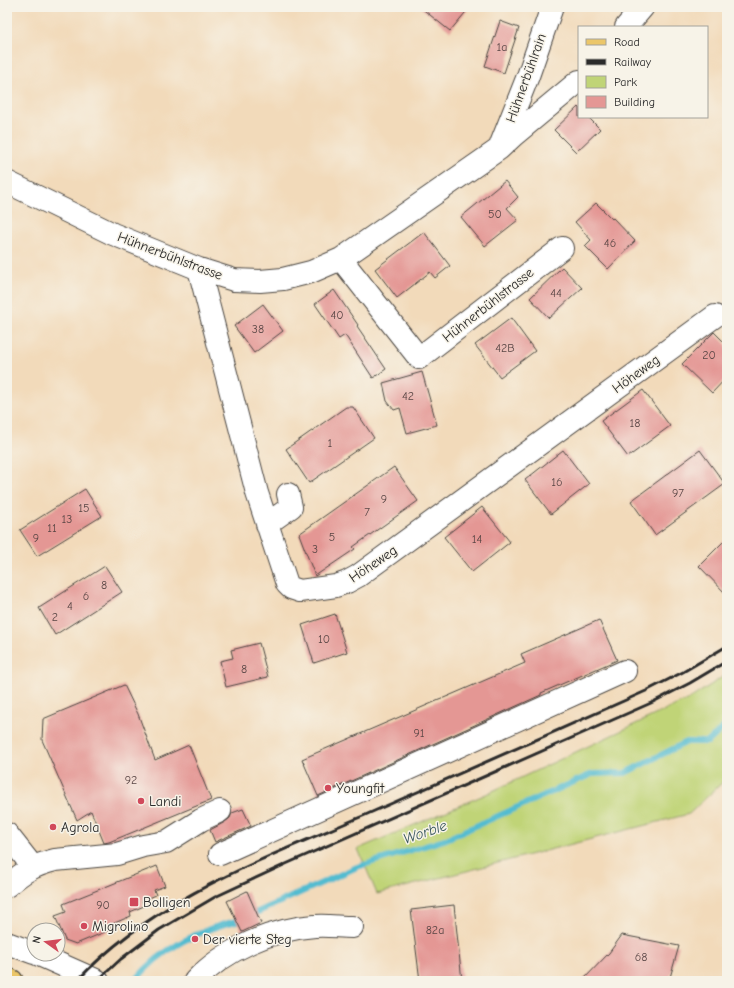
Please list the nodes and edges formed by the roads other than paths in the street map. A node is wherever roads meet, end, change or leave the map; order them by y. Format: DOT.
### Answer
graph roads {
  1 [pos="552,7"];
  2 [pos="643,7"];
  3 [pos="627,26"];
  4 [pos="578,82"];
  5 [pos="499,149"];
  6 [pos="7,182"];
  7 [pos="562,248"];
  8 [pos="341,259"];
  9 [pos="199,269"];
  10 [pos="715,316"];
  11 [pos="288,494"];
  12 [pos="267,524"];
  13 [pos="625,671"];
  14 [pos="220,812"];
  15 [pos="7,834"];
  16 [pos="220,854"];
  17 [pos="32,867"];
  18 [pos="7,886"];
  19 [pos="352,927"];
  20 [pos="7,943"];
  21 [pos="26,950"];
  22 [pos="55,962"];
  23 [pos="7,979"];
  24 [pos="12,981"];
  25 [pos="98,981"];
  26 [pos="196,981"];
  1 -- 5 [label="street, Hühnerbühlrain"];
  2 -- 3 [label="street"];
  4 -- 5 [label="street, Hühnerbühlstrasse"];
  5 -- 8 [label="street, Hühnerbühlstrasse"];
  6 -- 9 [label="street, Hühnerbühlstrasse"];
  7 -- 8 [label="street, Hühnerbühlstrasse"];
  8 -- 9 [label="street, Hühnerbühlstrasse"];
  9 -- 12 [label="street, Höheweg"];
  10 -- 12 [label="street, Höheweg"];
  11 -- 12 [label="street"];
  13 -- 16 [label="street"];
  14 -- 17 [label="street"];
  15 -- 17 [label="street"];
  17 -- 18 [label="street"];
  19 -- 26 [label="street"];
  20 -- 21 [label="street"];
  22 -- 25 [label="street"];
  23 -- 24 [label="main road"];
}
